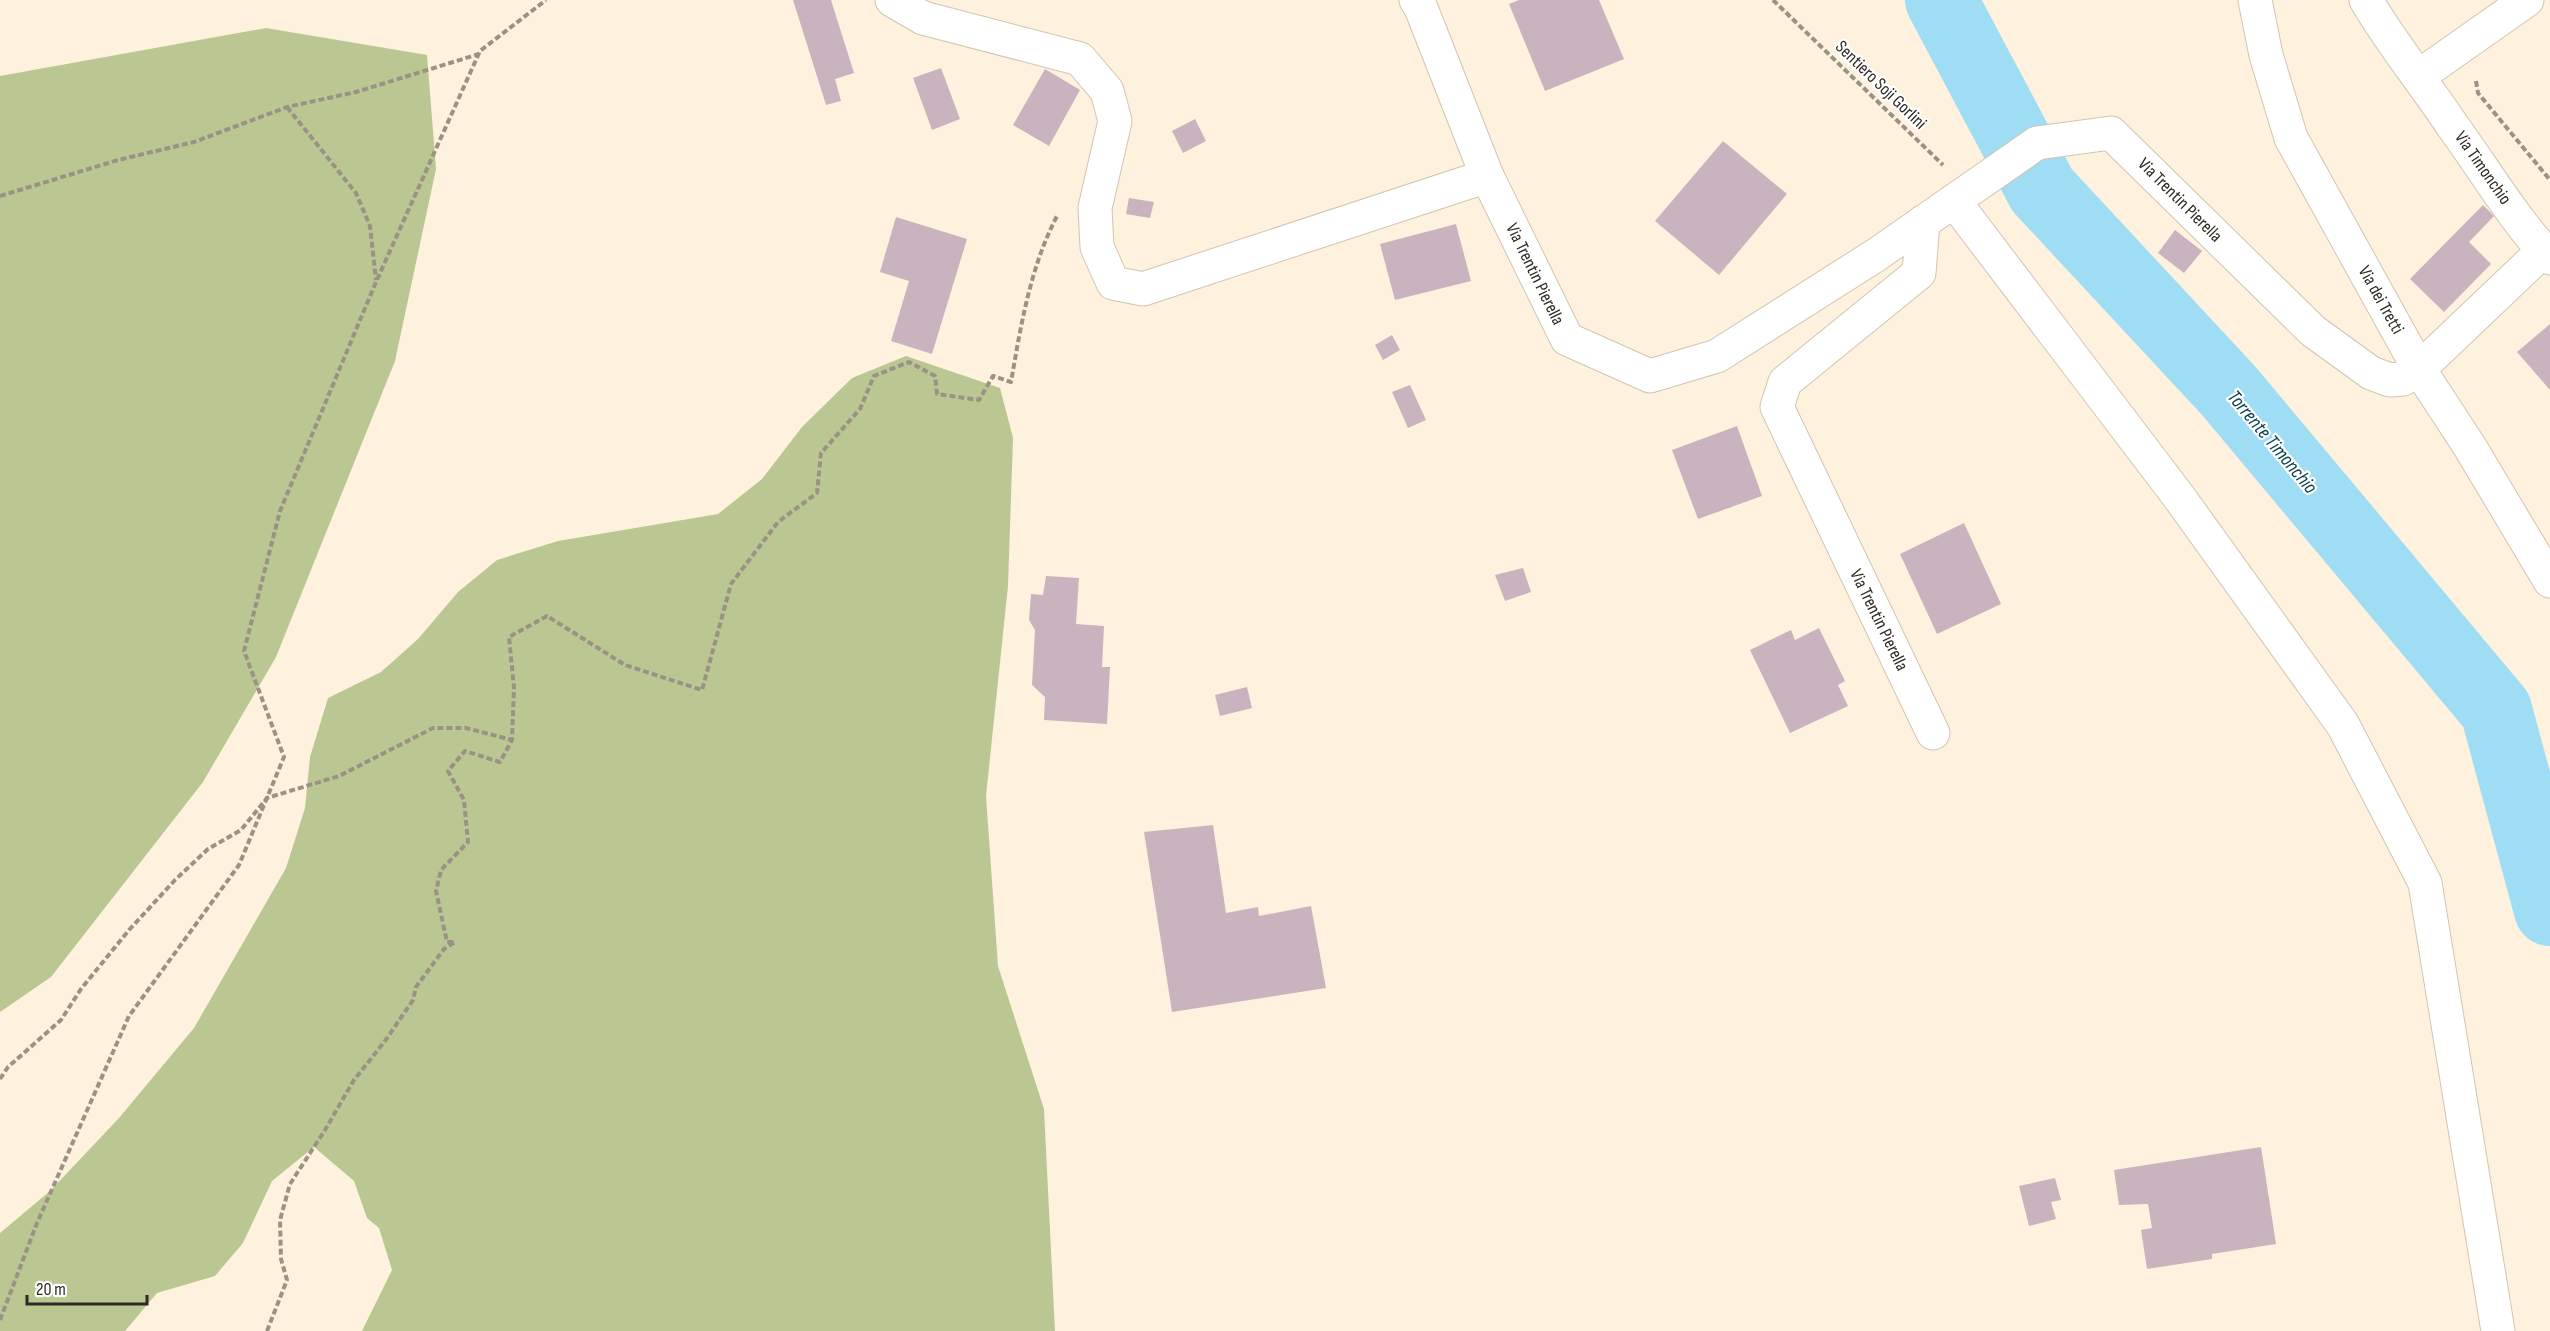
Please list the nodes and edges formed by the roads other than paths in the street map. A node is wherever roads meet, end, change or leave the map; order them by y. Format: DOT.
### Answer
graph roads {
  1 [pos="892,0"];
  2 [pos="1416,0"];
  3 [pos="2255,0"];
  4 [pos="2366,0"];
  5 [pos="2527,0"];
  6 [pos="2419,76"];
  7 [pos="1487,176"];
  8 [pos="1968,191"];
  9 [pos="1923,222"];
  10 [pos="2547,254"];
  11 [pos="2419,369"];
  12 [pos="2550,581"];
  13 [pos="1933,733"];
  14 [pos="2498,1331"];
  1 -- 7 [label="street"];
  2 -- 7 [label="street, Via Trentin Pierella"];
  3 -- 11 [label="street, Via dei Tretti"];
  4 -- 6 [label="street, Via Timonchio"];
  5 -- 6 [label="street"];
  6 -- 10 [label="street, Via Timonchio"];
  7 -- 9 [label="street, Via Trentin Pierella"];
  8 -- 9 [label="street, Via Trentin Pierella"];
  8 -- 11 [label="street, Via Trentin Pierella"];
  8 -- 14 [label="street"];
  9 -- 13 [label="street, Via Trentin Pierella"];
  10 -- 11 [label="street"];
  11 -- 12 [label="street, Via dei Tretti"];
}
